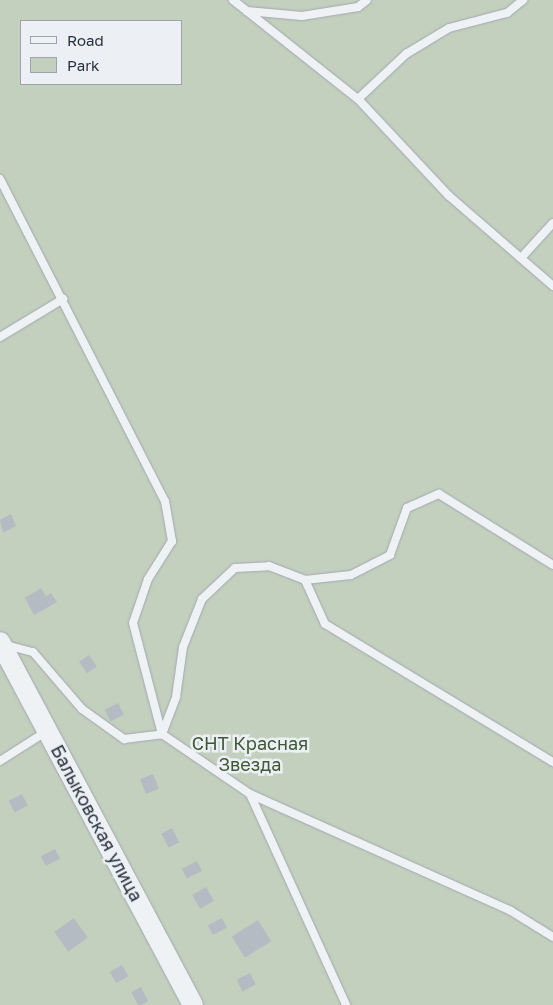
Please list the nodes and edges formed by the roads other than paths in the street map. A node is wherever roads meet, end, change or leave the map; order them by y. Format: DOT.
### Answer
graph roads {
  1 [pos="233,0"];
  2 [pos="367,0"];
  3 [pos="523,0"];
  4 [pos="246,11"];
  5 [pos="358,99"];
  6 [pos="0,179"];
  7 [pos="553,223"];
  8 [pos="521,258"];
  9 [pos="553,286"];
  10 [pos="63,298"];
  11 [pos="0,337"];
  12 [pos="553,565"];
  13 [pos="305,580"];
  14 [pos="1,643"];
  15 [pos="48,730"];
  16 [pos="162,734"];
  17 [pos="0,761"];
  18 [pos="553,762"];
  19 [pos="250,794"];
  20 [pos="553,936"];
  21 [pos="344,1003"];
  22 [pos="193,1005"];
  23 [pos="350,1005"];
  1 -- 4 [label="lane"];
  2 -- 4 [label="lane"];
  3 -- 5 [label="lane"];
  4 -- 5 [label="lane"];
  5 -- 8 [label="lane"];
  6 -- 10 [label="lane"];
  7 -- 8 [label="lane"];
  8 -- 9 [label="lane"];
  10 -- 11 [label="lane"];
  10 -- 16 [label="lane"];
  12 -- 13 [label="lane"];
  13 -- 16 [label="lane"];
  13 -- 18 [label="lane"];
  14 -- 15 [label="street, Балыковская улица"];
  14 -- 16 [label="lane"];
  15 -- 17 [label="lane"];
  15 -- 22 [label="street, Балыковская улица"];
  16 -- 19 [label="lane"];
  19 -- 20 [label="lane"];
  19 -- 21 [label="lane"];
  21 -- 23 [label="lane"];
}
